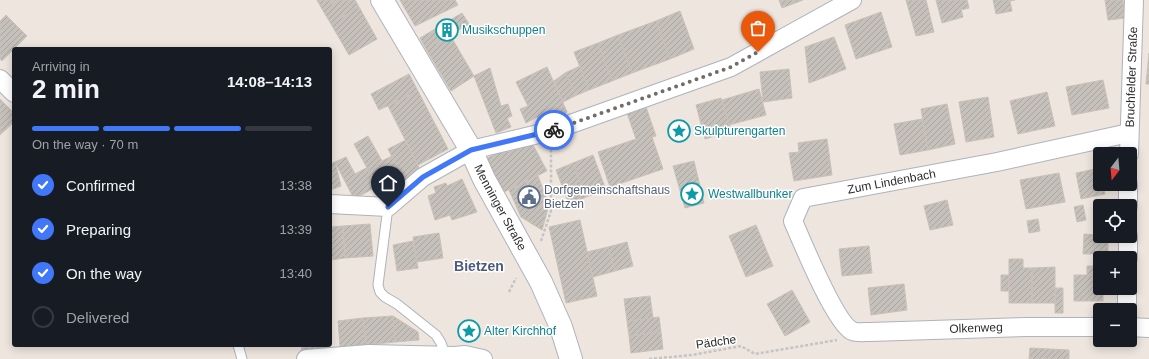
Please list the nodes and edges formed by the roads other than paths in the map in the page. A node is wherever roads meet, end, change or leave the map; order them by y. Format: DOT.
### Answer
graph roads {
  1 [pos="382,0"];
  2 [pos="852,0"];
  3 [pos="1134,0"];
  4 [pos="0,79"];
  5 [pos="12,91"];
  6 [pos="1129,133"];
  7 [pos="1129,147"];
  8 [pos="471,150"];
  9 [pos="332,204"];
  10 [pos="388,207"];
  11 [pos="1093,327"];
  12 [pos="1137,327"];
  13 [pos="1149,328"];
  14 [pos="853,331"];
  15 [pos="239,347"];
  16 [pos="445,356"];
  17 [pos="242,359"];
  18 [pos="306,359"];
  19 [pos="483,359"];
  20 [pos="571,359"];
  1 -- 8 [label="street, Menninger Straße"];
  2 -- 8 [label="street"];
  3 -- 6 [label="street, Bruchfelder Straße"];
  4 -- 5 [label="street"];
  6 -- 7 [label="street, Bruchfelder Straße"];
  6 -- 14 [label="street, Zum Lindenbach"];
  8 -- 10 [label="street"];
  8 -- 20 [label="street, Menninger Straße"];
  9 -- 10 [label="street"];
  10 -- 16 [label="lane"];
  11 -- 14 [label="street, Olkenweg"];
  12 -- 13 [label="street"];
  15 -- 17 [label="lane"];
  16 -- 18 [label="street"];
  16 -- 19 [label="street"];
}
